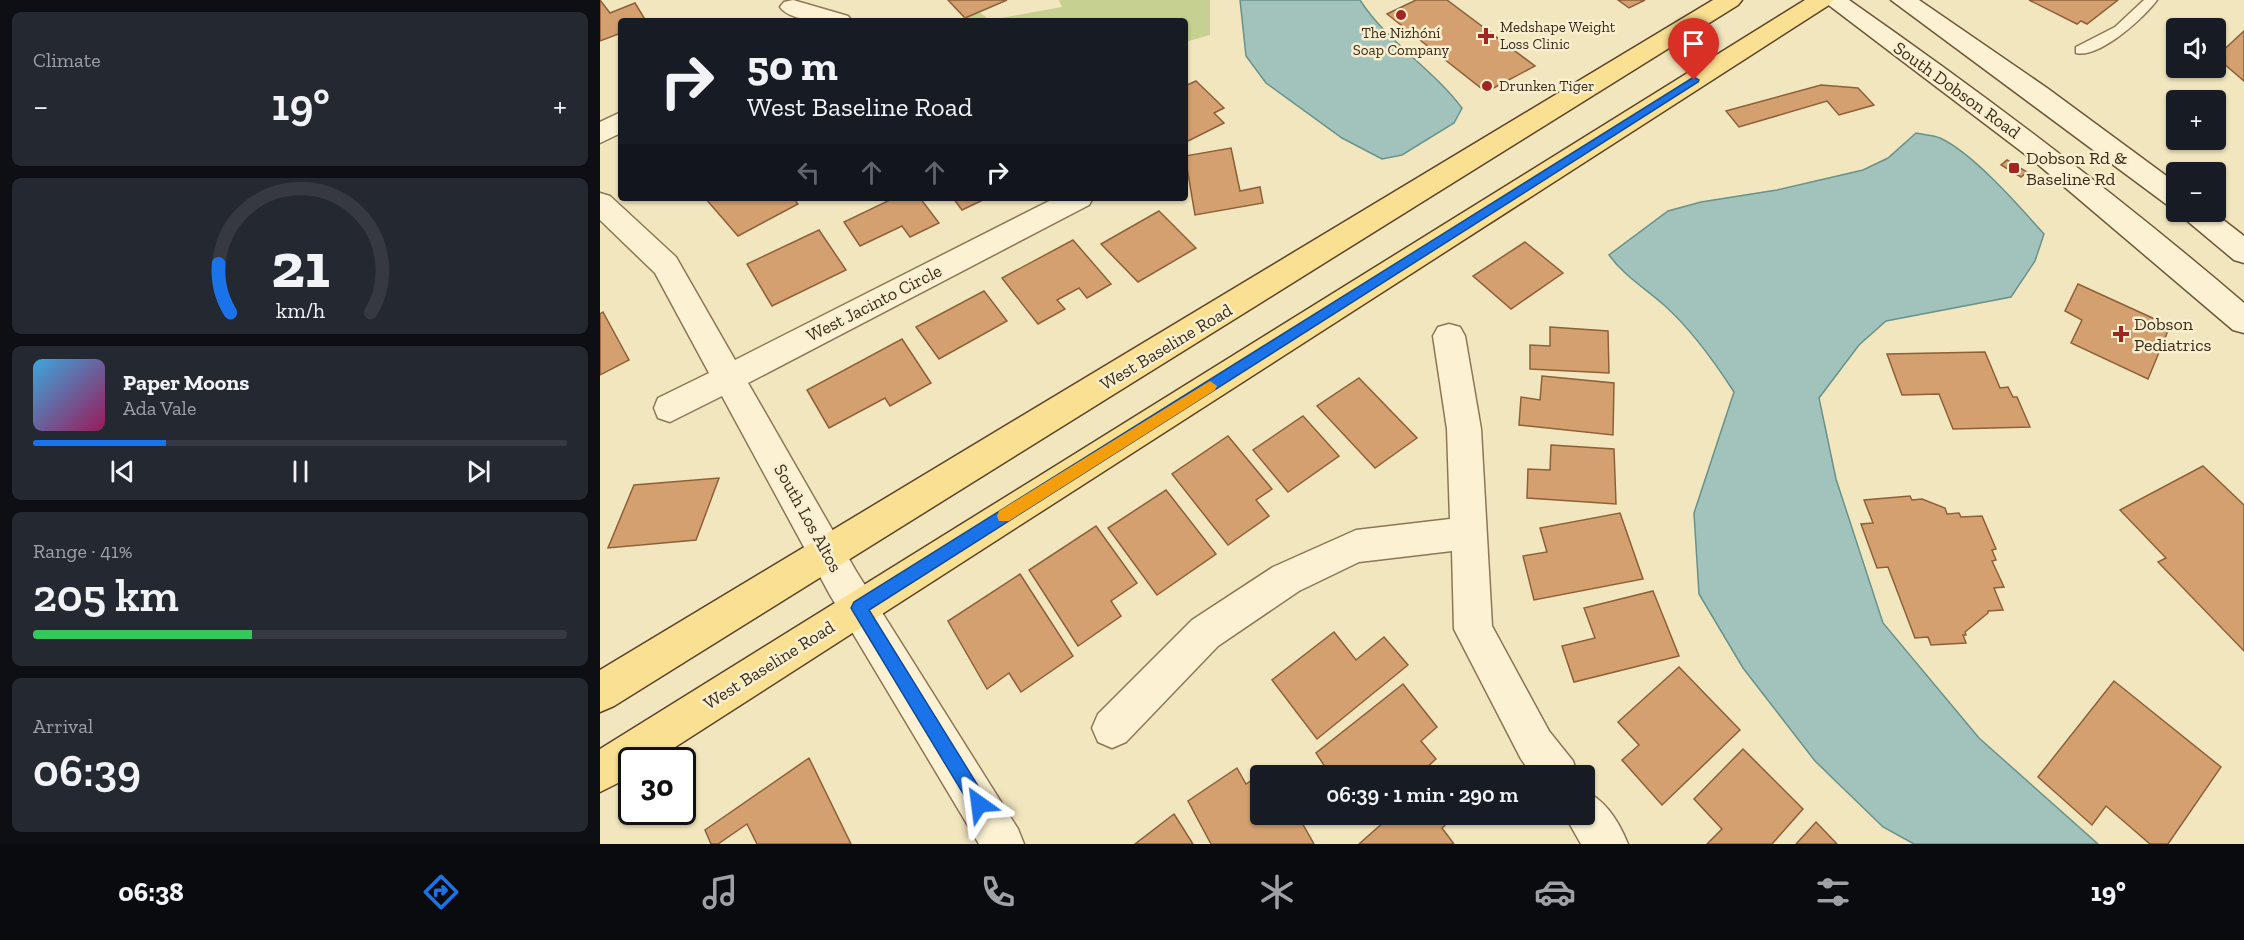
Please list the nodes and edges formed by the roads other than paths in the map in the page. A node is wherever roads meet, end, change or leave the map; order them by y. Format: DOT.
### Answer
graph roads {
  1 [pos="1730,0"];
  2 [pos="1821,0"];
  3 [pos="1834,0"];
  4 [pos="1903,0"];
  5 [pos="2151,0"];
  6 [pos="797,4"];
  7 [pos="777,18"];
  8 [pos="832,18"];
  9 [pos="2081,50"];
  10 [pos="618,123"];
  11 [pos="600,134"];
  12 [pos="2166,190"];
  13 [pos="1073,201"];
  14 [pos="600,203"];
  15 [pos="2207,222"];
  16 [pos="2244,252"];
  17 [pos="2244,321"];
  18 [pos="1449,336"];
  19 [pos="730,377"];
  20 [pos="670,408"];
  21 [pos="1468,533"];
  22 [pos="828,554"];
  23 [pos="859,608"];
  24 [pos="600,692"];
  25 [pos="1112,728"];
  26 [pos="1550,765"];
  27 [pos="600,772"];
  28 [pos="1593,825"];
  29 [pos="1003,844"];
  30 [pos="1607,844"];
  1 -- 22 [label="main road, West Baseline Road"];
  2 -- 23 [label="main road, West Baseline Road"];
  3 -- 17 [label="street, South Dobson Road"];
  4 -- 12 [label="street"];
  5 -- 9 [label="lane"];
  6 -- 7 [label="street"];
  6 -- 8 [label="street"];
  10 -- 11 [label="street"];
  13 -- 19 [label="street, West Jacinto Circle"];
  14 -- 19 [label="street, South Los Altos"];
  15 -- 16 [label="street"];
  18 -- 21 [label="street"];
  19 -- 20 [label="street, West Jacinto Circle"];
  19 -- 22 [label="street, South Los Altos"];
  21 -- 25 [label="street"];
  21 -- 26 [label="street"];
  22 -- 23 [label="street, South Los Altos"];
  22 -- 24 [label="main road, West Baseline Road"];
  23 -- 27 [label="main road, West Baseline Road"];
  23 -- 29 [label="street, South Los Altos"];
  28 -- 30 [label="street"];
}
